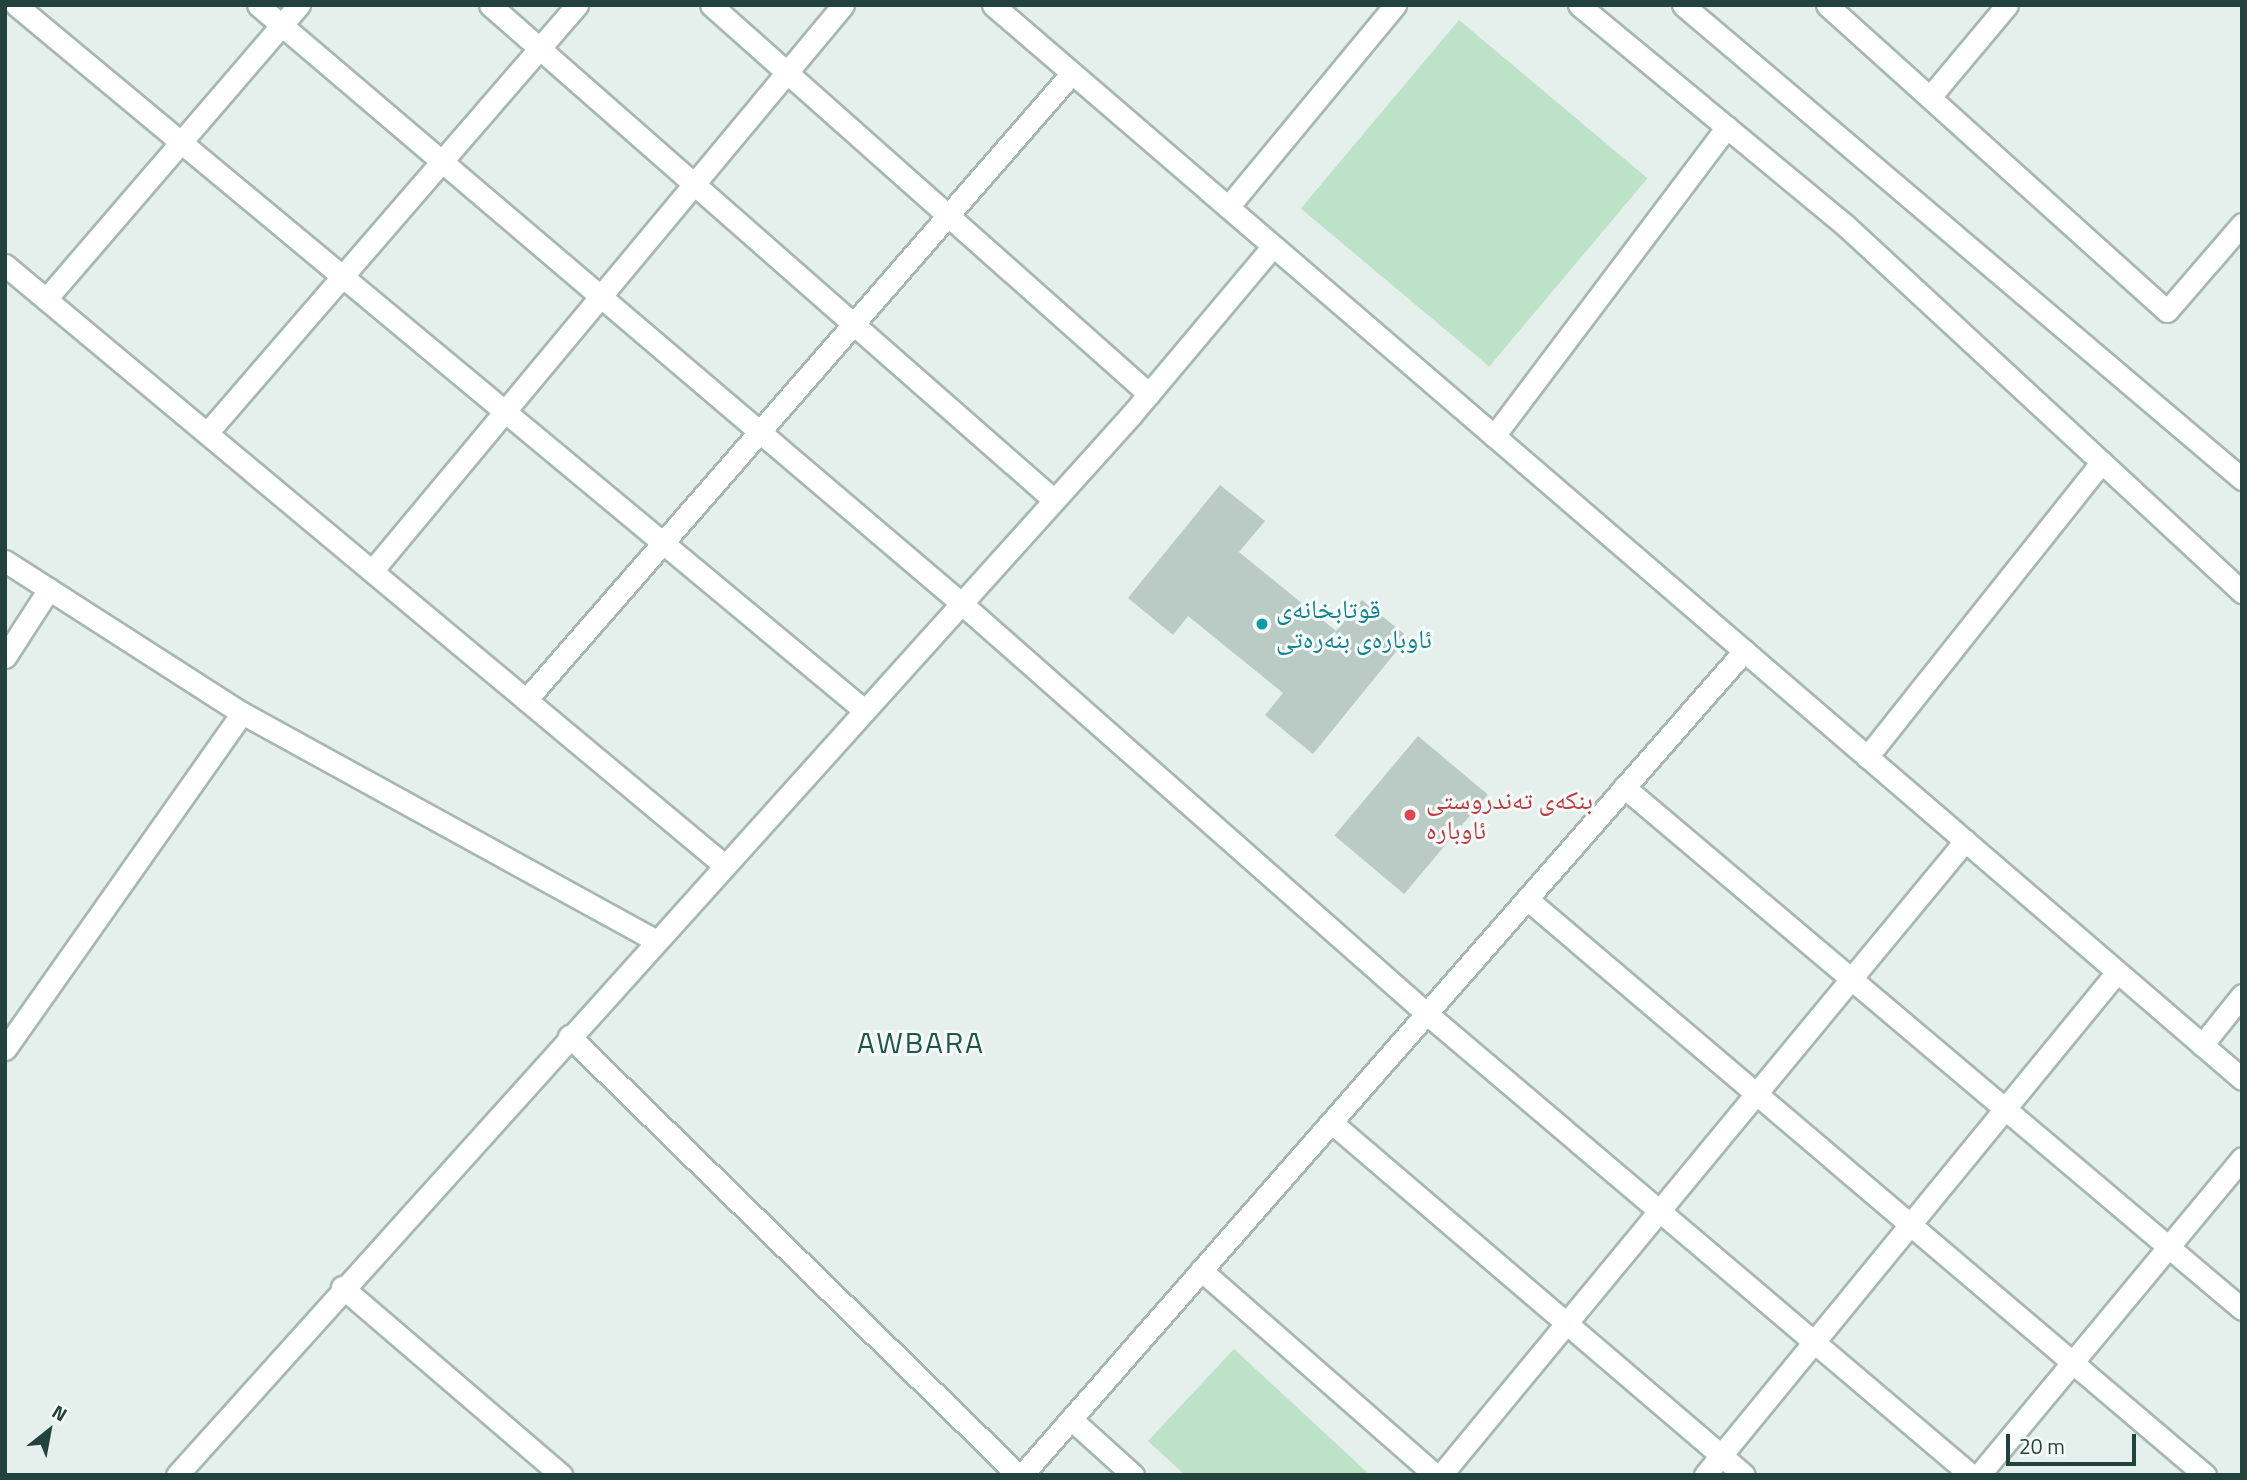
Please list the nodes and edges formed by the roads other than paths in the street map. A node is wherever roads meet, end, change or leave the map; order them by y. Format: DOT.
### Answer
graph roads {
  1 [pos="16,5"];
  2 [pos="258,5"];
  3 [pos="299,5"];
  4 [pos="490,5"];
  5 [pos="577,5"];
  6 [pos="711,5"];
  7 [pos="843,5"];
  8 [pos="993,5"];
  9 [pos="1395,5"];
  10 [pos="1579,5"];
  11 [pos="1683,5"];
  12 [pos="1827,5"];
  13 [pos="2007,5"];
  14 [pos="282,26"];
  15 [pos="539,49"];
  16 [pos="787,73"];
  17 [pos="1072,73"];
  18 [pos="1930,97"];
  19 [pos="1727,127"];
  20 [pos="181,142"];
  21 [pos="442,162"];
  22 [pos="694,184"];
  23 [pos="1228,207"];
  24 [pos="948,215"];
  25 [pos="2242,224"];
  26 [pos="1273,246"];
  27 [pos="5,265"];
  28 [pos="342,277"];
  29 [pos="601,296"];
  30 [pos="46,299"];
  31 [pos="853,323"];
  32 [pos="1149,394"];
  33 [pos="505,412"];
  34 [pos="759,432"];
  35 [pos="207,433"];
  36 [pos="1494,436"];
  37 [pos="2102,462"];
  38 [pos="2242,479"];
  39 [pos="1054,500"];
  40 [pos="662,543"];
  41 [pos="5,561"];
  42 [pos="372,571"];
  43 [pos="49,589"];
  44 [pos="2242,592"];
  45 [pos="961,603"];
  46 [pos="1744,651"];
  47 [pos="5,657"];
  48 [pos="526,700"];
  49 [pos="864,710"];
  50 [pos="242,713"];
  51 [pos="1867,757"];
  52 [pos="1624,787"];
  53 [pos="1965,841"];
  54 [pos="724,865"];
  55 [pos="1527,898"];
  56 [pos="656,941"];
  57 [pos="2117,972"];
  58 [pos="1851,979"];
  59 [pos="2242,995"];
  60 [pos="1426,1013"];
  61 [pos="569,1036"];
  62 [pos="2202,1045"];
  63 [pos="5,1049"];
  64 [pos="2242,1079"];
  65 [pos="1756,1094"];
  66 [pos="2005,1109"];
  67 [pos="1331,1122"];
  68 [pos="2242,1158"];
  69 [pos="1659,1210"];
  70 [pos="1910,1225"];
  71 [pos="2168,1247"];
  72 [pos="1201,1270"];
  73 [pos="342,1287"];
  74 [pos="2242,1309"];
  75 [pos="1566,1323"];
  76 [pos="1814,1342"];
  77 [pos="2072,1362"];
  78 [pos="1071,1419"];
  79 [pos="1721,1455"];
  80 [pos="177,1475"];
  81 [pos="561,1475"];
  82 [pos="1020,1475"];
  83 [pos="1133,1475"];
  84 [pos="1435,1475"];
  85 [pos="1441,1475"];
  86 [pos="1705,1475"];
  87 [pos="1744,1475"];
  88 [pos="1970,1475"];
  89 [pos="1979,1475"];
  90 [pos="2205,1475"];
  1 -- 20 [label="street"];
  2 -- 14 [label="street"];
  3 -- 14 [label="street"];
  4 -- 15 [label="street"];
  5 -- 15 [label="street"];
  6 -- 16 [label="street"];
  7 -- 16 [label="street"];
  8 -- 17 [label="street"];
  9 -- 23 [label="street"];
  10 -- 19 [label="street"];
  11 -- 38 [label="street"];
  12 -- 18 [label="street"];
  13 -- 18 [label="street"];
  14 -- 20 [label="street"];
  14 -- 21 [label="street"];
  15 -- 21 [label="street"];
  15 -- 22 [label="street"];
  16 -- 22 [label="street"];
  16 -- 24 [label="street"];
  17 -- 23 [label="street"];
  17 -- 24 [label="street"];
  18 -- 25 [label="street"];
  19 -- 36 [label="street"];
  19 -- 37 [label="street"];
  20 -- 28 [label="street"];
  20 -- 30 [label="street"];
  21 -- 28 [label="street"];
  21 -- 29 [label="street"];
  22 -- 29 [label="street"];
  22 -- 31 [label="street"];
  23 -- 26 [label="street"];
  24 -- 31 [label="street"];
  24 -- 32 [label="street"];
  26 -- 32 [label="street"];
  26 -- 36 [label="street"];
  27 -- 30 [label="street"];
  28 -- 33 [label="street"];
  28 -- 35 [label="street"];
  29 -- 33 [label="street"];
  29 -- 34 [label="street"];
  30 -- 35 [label="street"];
  31 -- 34 [label="street"];
  31 -- 39 [label="street"];
  32 -- 39 [label="street"];
  33 -- 40 [label="street"];
  33 -- 42 [label="street"];
  34 -- 40 [label="street"];
  34 -- 45 [label="street"];
  35 -- 42 [label="street"];
  36 -- 46 [label="street"];
  37 -- 44 [label="street"];
  37 -- 51 [label="street"];
  39 -- 45 [label="street"];
  40 -- 48 [label="street"];
  40 -- 49 [label="street"];
  41 -- 43 [label="street"];
  42 -- 48 [label="street"];
  43 -- 47 [label="street"];
  43 -- 50 [label="street"];
  45 -- 49 [label="street"];
  45 -- 60 [label="street"];
  46 -- 51 [label="street"];
  46 -- 52 [label="street"];
  48 -- 54 [label="street"];
  49 -- 54 [label="street"];
  50 -- 56 [label="street"];
  50 -- 63 [label="street"];
  51 -- 53 [label="street"];
  52 -- 55 [label="street"];
  52 -- 58 [label="street"];
  53 -- 57 [label="street"];
  53 -- 58 [label="street"];
  54 -- 56 [label="street"];
  55 -- 60 [label="street"];
  55 -- 65 [label="street"];
  56 -- 61 [label="street"];
  57 -- 62 [label="street"];
  57 -- 66 [label="street"];
  58 -- 65 [label="street"];
  58 -- 66 [label="street"];
  59 -- 62 [label="street"];
  60 -- 67 [label="street"];
  60 -- 69 [label="street"];
  61 -- 73 [label="street"];
  61 -- 82 [label="street"];
  62 -- 64 [label="street"];
  65 -- 69 [label="street"];
  65 -- 70 [label="street"];
  66 -- 70 [label="street"];
  66 -- 71 [label="street"];
  67 -- 72 [label="street"];
  67 -- 75 [label="street"];
  68 -- 71 [label="street"];
  69 -- 75 [label="street"];
  69 -- 76 [label="street"];
  70 -- 76 [label="street"];
  70 -- 77 [label="street"];
  71 -- 74 [label="street"];
  71 -- 77 [label="street"];
  72 -- 78 [label="street"];
  72 -- 84 [label="street"];
  73 -- 80 [label="street"];
  73 -- 81 [label="street"];
  75 -- 79 [label="street"];
  75 -- 85 [label="street"];
  76 -- 79 [label="street"];
  76 -- 88 [label="street"];
  77 -- 89 [label="street"];
  77 -- 90 [label="street"];
  78 -- 82 [label="street"];
  78 -- 83 [label="street"];
  79 -- 86 [label="street"];
  79 -- 87 [label="street"];
}
